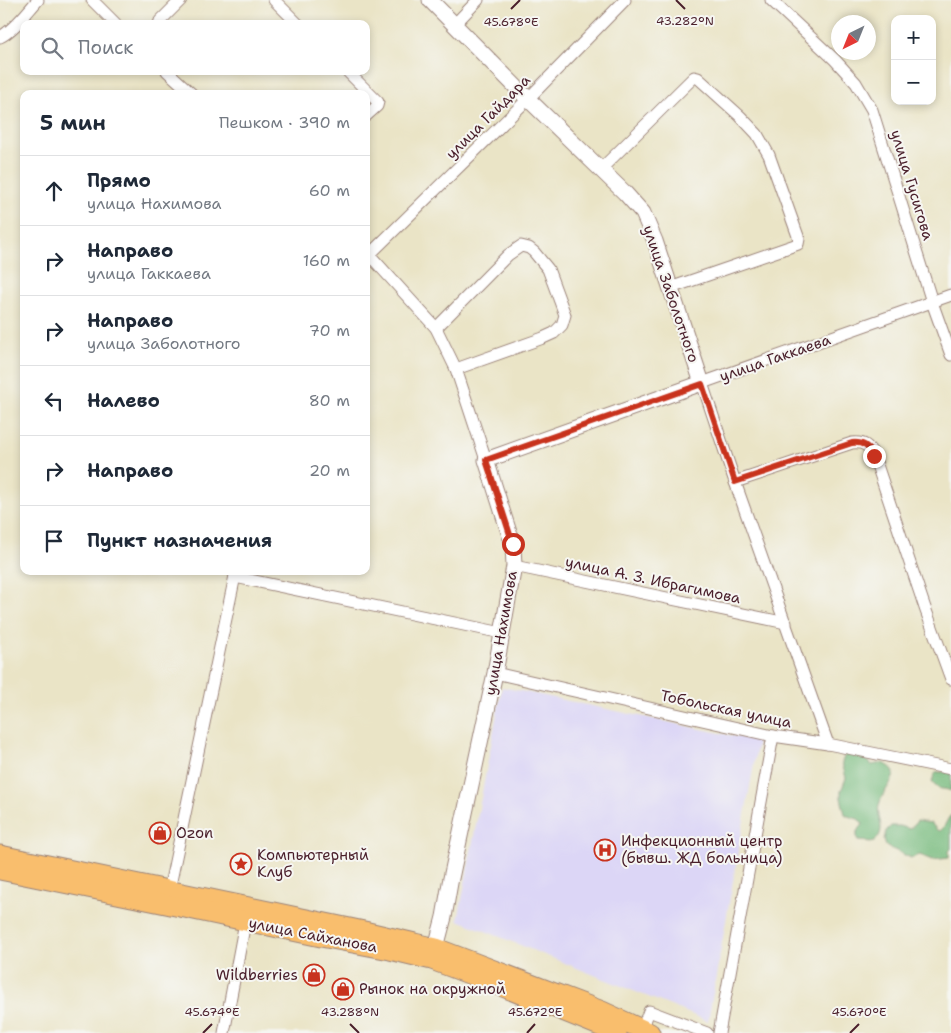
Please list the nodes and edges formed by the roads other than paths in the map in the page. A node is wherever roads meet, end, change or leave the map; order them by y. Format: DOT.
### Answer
graph roads {
  1 [pos="38,0"];
  2 [pos="92,0"];
  3 [pos="181,0"];
  4 [pos="274,0"];
  5 [pos="430,0"];
  6 [pos="478,0"];
  7 [pos="625,0"];
  8 [pos="771,0"];
  9 [pos="112,20"];
  10 [pos="161,20"];
  11 [pos="294,20"];
  12 [pos="455,24"];
  13 [pos="0,37"];
  14 [pos="171,75"];
  15 [pos="351,75"];
  16 [pos="188,90"];
  17 [pos="366,90"];
  18 [pos="370,94"];
  19 [pos="528,99"];
  20 [pos="370,112"];
  21 [pos="600,170"];
  22 [pos="370,251"];
  23 [pos="370,255"];
  24 [pos="670,288"];
  25 [pos="951,295"];
  26 [pos="932,302"];
  27 [pos="436,328"];
  28 [pos="951,355"];
  29 [pos="456,369"];
  30 [pos="702,384"];
  31 [pos="486,460"];
  32 [pos="735,482"];
  33 [pos="514,566"];
  34 [pos="235,575"];
  35 [pos="240,575"];
  36 [pos="786,623"];
  37 [pos="502,633"];
  38 [pos="495,673"];
  39 [pos="951,680"];
  40 [pos="773,736"];
  41 [pos="828,744"];
  42 [pos="951,770"];
  43 [pos="0,855"];
  44 [pos="0,870"];
  45 [pos="168,897"];
  46 [pos="246,914"];
  47 [pos="434,954"];
  48 [pos="646,1031"];
  49 [pos="224,1033"];
  50 [pos="617,1033"];
  51 [pos="707,1033"];
  52 [pos="719,1033"];
  1 -- 13 [label="street"];
  2 -- 9 [label="street"];
  3 -- 10 [label="street"];
  4 -- 11 [label="street"];
  5 -- 12 [label="street, улица Заболотного"];
  6 -- 12 [label="street"];
  7 -- 19 [label="street, улица Гайдара"];
  8 -- 26 [label="street, улица Гусигова"];
  12 -- 19 [label="street, улица Заболотного"];
  14 -- 16 [label="street"];
  15 -- 17 [label="street"];
  18 -- 20 [label="street"];
  19 -- 21 [label="street, улица Заболотного"];
  19 -- 22 [label="street, улица Гайдара"];
  21 -- 24 [label="street, улица Заболотного"];
  21 -- 24 [label="street"];
  23 -- 27 [label="street, улица Нахимова"];
  24 -- 30 [label="street, улица Заболотного"];
  25 -- 26 [label="street, улица Гаккаева"];
  26 -- 28 [label="street, улица Гусигова"];
  26 -- 30 [label="street, улица Гаккаева"];
  27 -- 29 [label="street, улица Нахимова"];
  27 -- 29 [label="street"];
  29 -- 31 [label="street, улица Нахимова"];
  30 -- 31 [label="street, улица Гаккаева"];
  30 -- 32 [label="street, улица Заболотного"];
  31 -- 33 [label="street, улица Нахимова"];
  32 -- 36 [label="street, улица Заболотного"];
  32 -- 39 [label="street"];
  33 -- 36 [label="street, улица А. З. Ибрагимова"];
  33 -- 37 [label="street, улица Нахимова"];
  34 -- 45 [label="street"];
  35 -- 37 [label="street"];
  36 -- 41 [label="street, улица Заболотного"];
  37 -- 38 [label="street, улица Нахимова"];
  38 -- 40 [label="street, Тобольская улица"];
  38 -- 47 [label="street, улица Нахимова"];
  40 -- 41 [label="street, Тобольская улица"];
  40 -- 52 [label="street"];
  41 -- 42 [label="street, Тобольская улица"];
  43 -- 45 [label="main road"];
  44 -- 45 [label="main road"];
  45 -- 46 [label="main road"];
  46 -- 47 [label="main road"];
  46 -- 49 [label="street"];
  47 -- 48 [label="main road"];
  47 -- 50 [label="main road"];
  48 -- 51 [label="street"];
}
